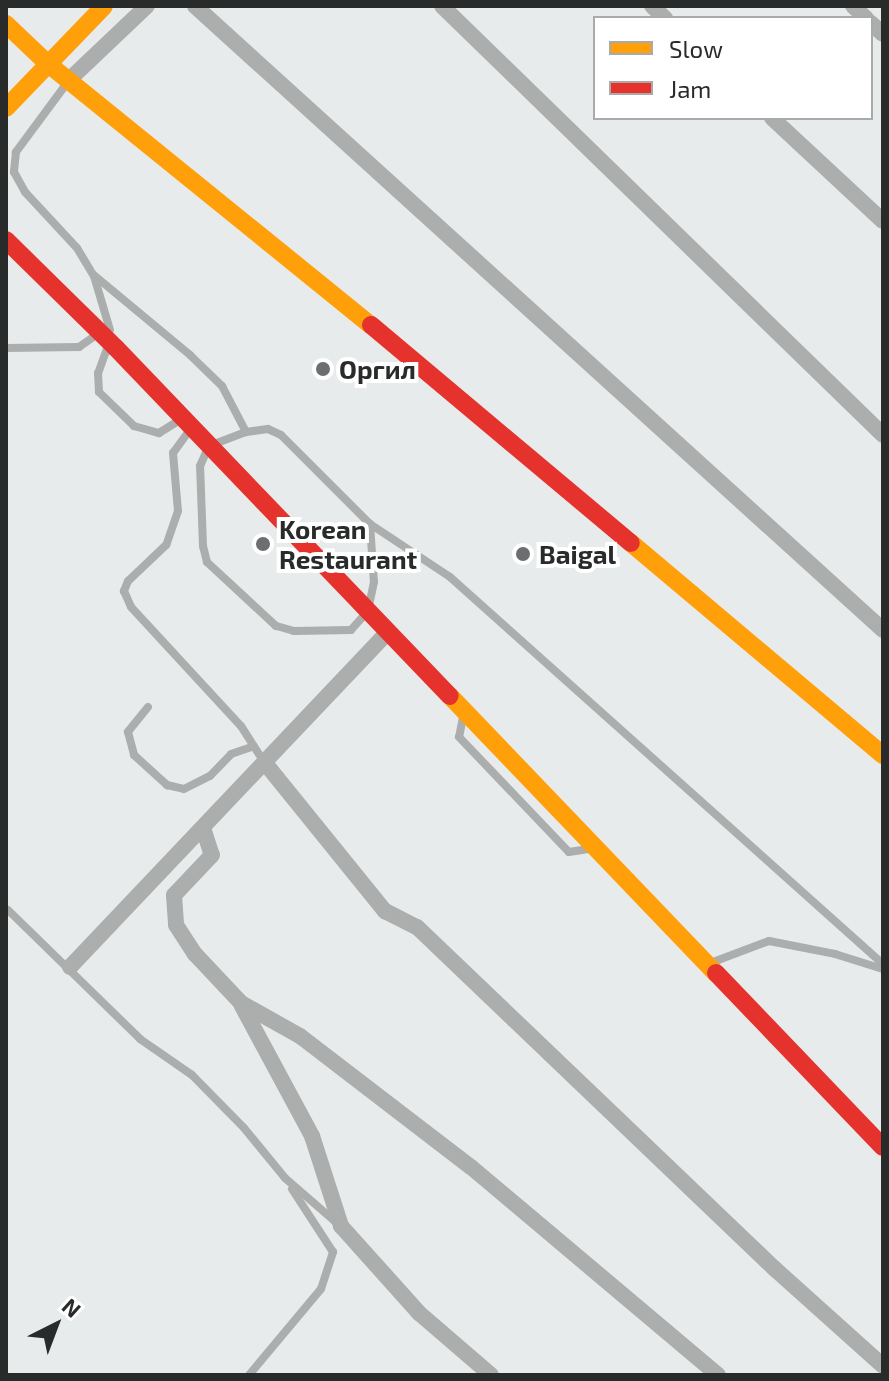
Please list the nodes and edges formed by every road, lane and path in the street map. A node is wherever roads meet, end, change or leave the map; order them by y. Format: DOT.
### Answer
graph roads {
  1 [pos="104,6"];
  2 [pos="147,6"];
  3 [pos="195,6"];
  4 [pos="442,6"];
  5 [pos="6,24"];
  6 [pos="47,63"];
  7 [pos="70,79"];
  8 [pos="6,108"];
  9 [pos="774,120"];
  10 [pos="883,221"];
  11 [pos="6,240"];
  12 [pos="94,276"];
  13 [pos="108,341"];
  14 [pos="6,348"];
  15 [pos="187,423"];
  16 [pos="246,432"];
  17 [pos="883,435"];
  18 [pos="209,446"];
  19 [pos="370,524"];
  20 [pos="368,611"];
  21 [pos="883,630"];
  22 [pos="388,632"];
  23 [pos="148,707"];
  24 [pos="465,712"];
  25 [pos="254,746"];
  26 [pos="883,755"];
  27 [pos="511,760"];
  28 [pos="265,763"];
  29 [pos="495,775"];
  30 [pos="203,828"];
  31 [pos="595,847"];
  32 [pos="8,910"];
  33 [pos="708,964"];
  34 [pos="883,966"];
  35 [pos="70,967"];
  36 [pos="241,1003"];
  37 [pos="883,1147"];
  38 [pos="285,1178"];
  39 [pos="341,1226"];
  40 [pos="883,1366"];
  41 [pos="249,1375"];
  42 [pos="491,1375"];
  43 [pos="718,1375"];
  1 -- 6 [label="main road"];
  2 -- 7 [label="street"];
  3 -- 21 [label="street"];
  4 -- 17 [label="street"];
  5 -- 6 [label="main road"];
  6 -- 7 [label="main road"];
  6 -- 8 [label="main road"];
  7 -- 12 [label="lane"];
  7 -- 26 [label="main road"];
  9 -- 10 [label="street"];
  11 -- 13 [label="main road"];
  12 -- 13 [label="lane"];
  12 -- 16 [label="lane"];
  13 -- 14 [label="lane"];
  13 -- 15 [label="main road"];
  13 -- 15 [label="lane"];
  15 -- 18 [label="main road"];
  15 -- 25 [label="lane"];
  16 -- 18 [label="lane"];
  16 -- 19 [label="lane"];
  18 -- 20 [label="main road"];
  18 -- 20 [label="lane"];
  19 -- 20 [label="lane"];
  19 -- 34 [label="lane"];
  20 -- 22 [label="main road"];
  22 -- 24 [label="main road"];
  22 -- 28 [label="street"];
  23 -- 25 [label="lane"];
  24 -- 27 [label="main road"];
  24 -- 29 [label="lane"];
  25 -- 28 [label="lane"];
  27 -- 29 [label="lane"];
  27 -- 31 [label="main road"];
  28 -- 30 [label="street"];
  28 -- 40 [label="street"];
  29 -- 31 [label="lane"];
  30 -- 35 [label="street"];
  30 -- 36 [label="street"];
  31 -- 33 [label="main road"];
  32 -- 35 [label="lane"];
  33 -- 34 [label="lane"];
  33 -- 37 [label="main road"];
  35 -- 38 [label="lane"];
  36 -- 39 [label="street"];
  36 -- 43 [label="street"];
  38 -- 39 [label="lane"];
  38 -- 41 [label="lane"];
  39 -- 42 [label="street"];
}
